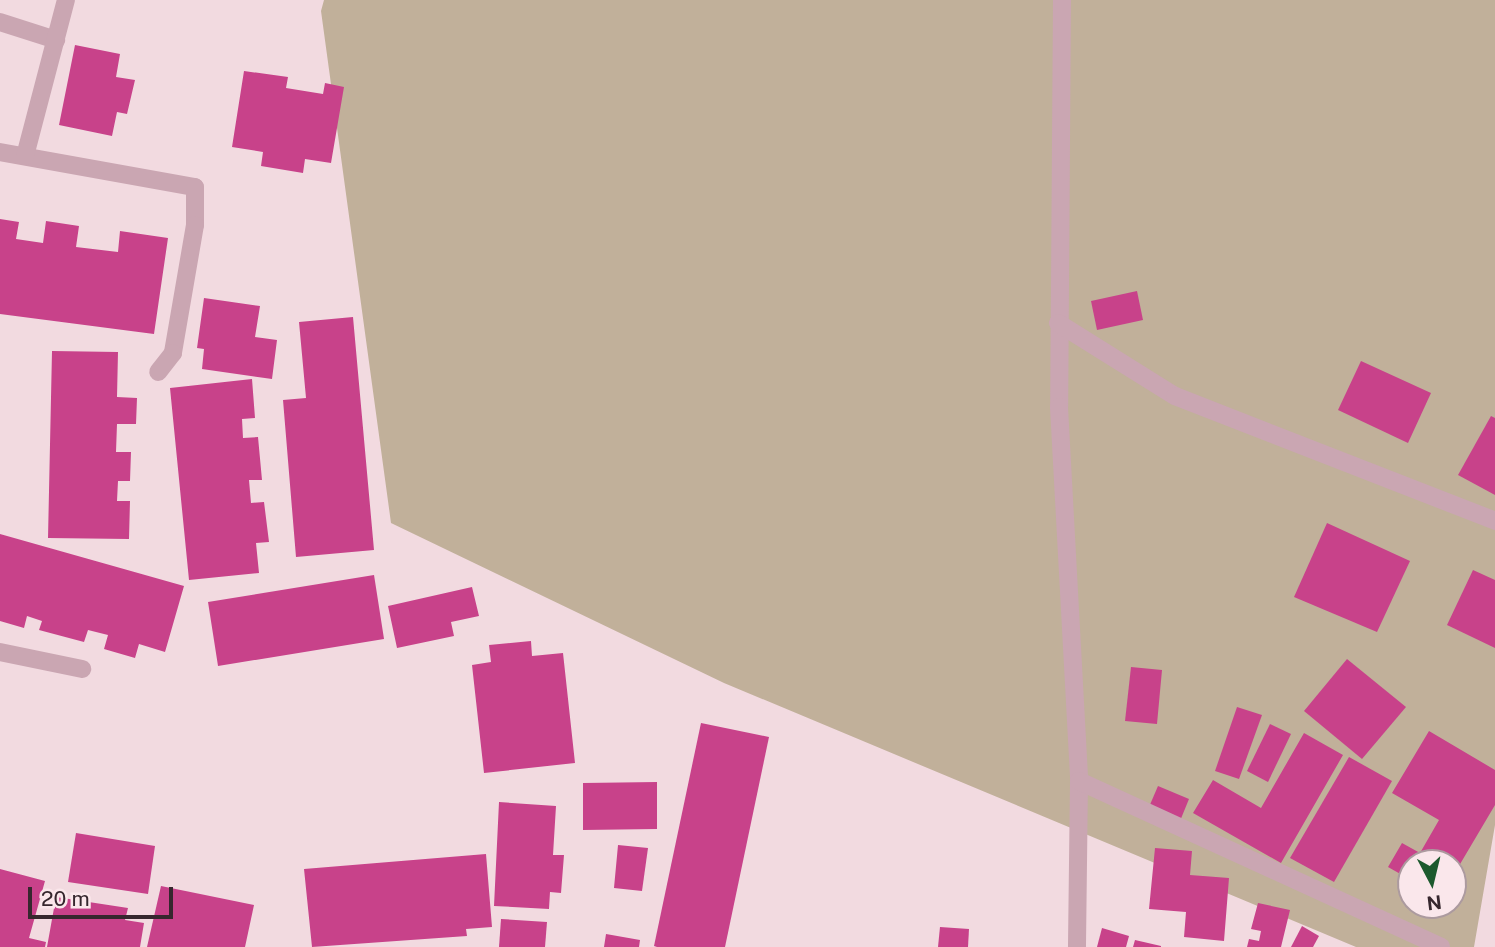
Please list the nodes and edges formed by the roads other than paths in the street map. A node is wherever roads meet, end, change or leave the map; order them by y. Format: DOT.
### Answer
graph roads {
  1 [pos="66,0"];
  2 [pos="1062,0"];
  3 [pos="0,22"];
  4 [pos="56,40"];
  5 [pos="0,152"];
  6 [pos="25,156"];
  7 [pos="1058,323"];
  8 [pos="158,372"];
  9 [pos="1495,521"];
  10 [pos="0,652"];
  11 [pos="82,669"];
  12 [pos="1079,781"];
  13 [pos="1077,947"];
  14 [pos="1441,947"];
  1 -- 4 [label="street"];
  2 -- 7 [label="street"];
  3 -- 4 [label="street"];
  4 -- 6 [label="street"];
  5 -- 6 [label="street"];
  6 -- 8 [label="street"];
  7 -- 9 [label="street"];
  7 -- 12 [label="street"];
  10 -- 11 [label="street"];
  12 -- 13 [label="street"];
  12 -- 14 [label="street"];
}
